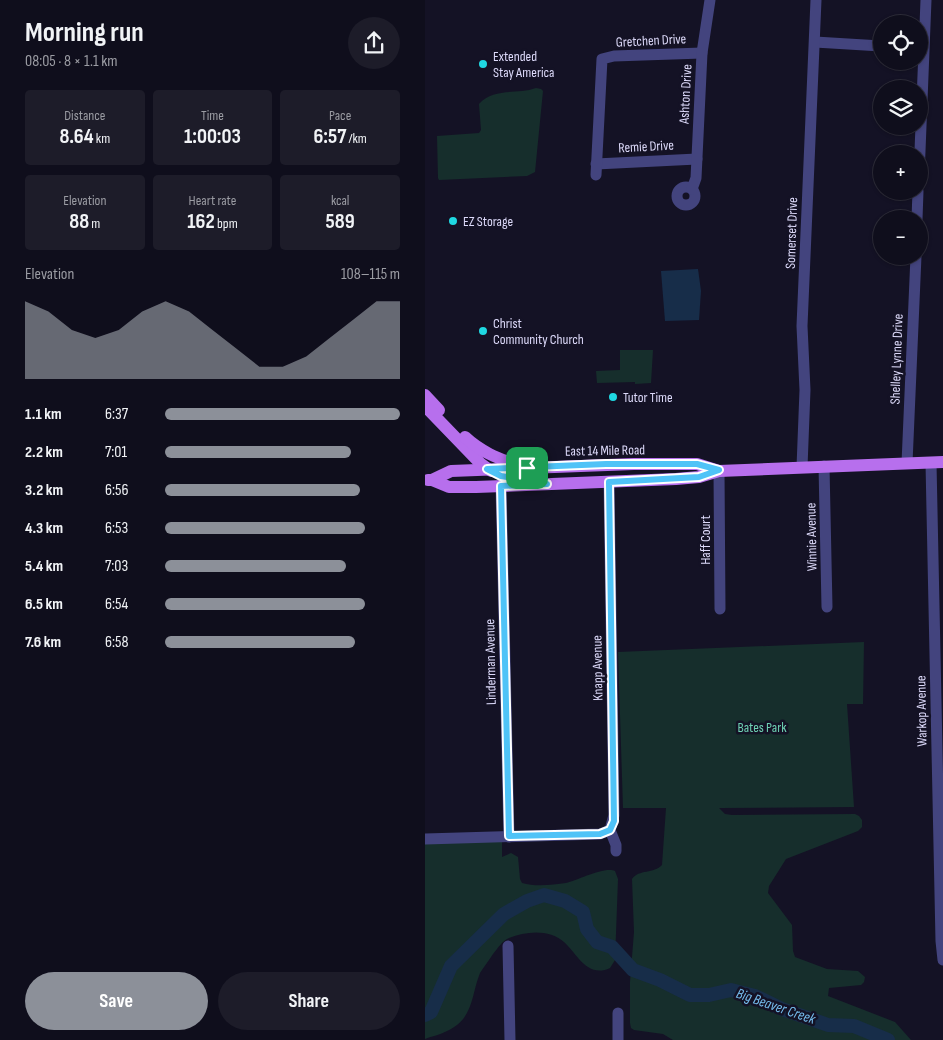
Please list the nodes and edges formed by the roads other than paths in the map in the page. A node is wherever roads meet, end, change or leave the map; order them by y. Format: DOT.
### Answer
graph roads {
  1 [pos="710,0"];
  2 [pos="817,0"];
  3 [pos="926,0"];
  4 [pos="924,15"];
  5 [pos="815,42"];
  6 [pos="873,46"];
  7 [pos="702,53"];
  8 [pos="921,70"];
  9 [pos="919,145"];
  10 [pos="697,159"];
  11 [pos="596,169"];
  12 [pos="692,189"];
  13 [pos="915,265"];
  14 [pos="425,395"];
  15 [pos="425,406"];
  16 [pos="937,462"];
  17 [pos="907,464"];
  18 [pos="824,466"];
  19 [pos="527,468"];
  20 [pos="802,468"];
  21 [pos="487,469"];
  22 [pos="719,470"];
  23 [pos="429,480"];
  24 [pos="609,482"];
  25 [pos="547,484"];
  26 [pos="501,486"];
  27 [pos="827,607"];
  28 [pos="720,609"];
  29 [pos="610,830"];
  30 [pos="509,836"];
  31 [pos="425,840"];
  32 [pos="616,851"];
  33 [pos="508,946"];
  34 [pos="943,960"];
  35 [pos="618,1013"];
  36 [pos="510,1040"];
  37 [pos="618,1040"];
  1 -- 7 [label="street, Ashton Drive"];
  2 -- 5 [label="street, Somerset Drive"];
  3 -- 4 [label="street"];
  5 -- 6 [label="street"];
  5 -- 20 [label="street, Somerset Drive"];
  7 -- 10 [label="street, Ashton Drive"];
  7 -- 11 [label="street, Gretchen Drive"];
  8 -- 9 [label="street"];
  10 -- 11 [label="street, Remie Drive"];
  10 -- 12 [label="street, Ashton Drive"];
  13 -- 17 [label="street, Shelley Lynne Drive"];
  14 -- 19 [label="main road"];
  15 -- 21 [label="main road"];
  16 -- 17 [label="main road, East 14 Mile Road"];
  16 -- 34 [label="street, Warkop Avenue"];
  17 -- 18 [label="main road, East 14 Mile Road"];
  18 -- 20 [label="main road, East 14 Mile Road"];
  18 -- 27 [label="street, Winnie Avenue"];
  19 -- 21 [label="main road, East 14 Mile Road"];
  19 -- 22 [label="main road, East 14 Mile Road"];
  20 -- 22 [label="main road, East 14 Mile Road"];
  21 -- 23 [label="main road, East 14 Mile Road"];
  21 -- 25 [label="main road"];
  22 -- 24 [label="main road, East 14 Mile Road"];
  22 -- 28 [label="street, Haff Court"];
  23 -- 26 [label="main road, East 14 Mile Road"];
  24 -- 25 [label="main road, East 14 Mile Road"];
  24 -- 29 [label="street, Knapp Avenue"];
  25 -- 26 [label="main road, East 14 Mile Road"];
  26 -- 30 [label="street, Linderman Avenue"];
  29 -- 30 [label="street"];
  29 -- 32 [label="street, Knapp Avenue"];
  30 -- 31 [label="street"];
  33 -- 36 [label="street"];
  35 -- 37 [label="street"];
}
